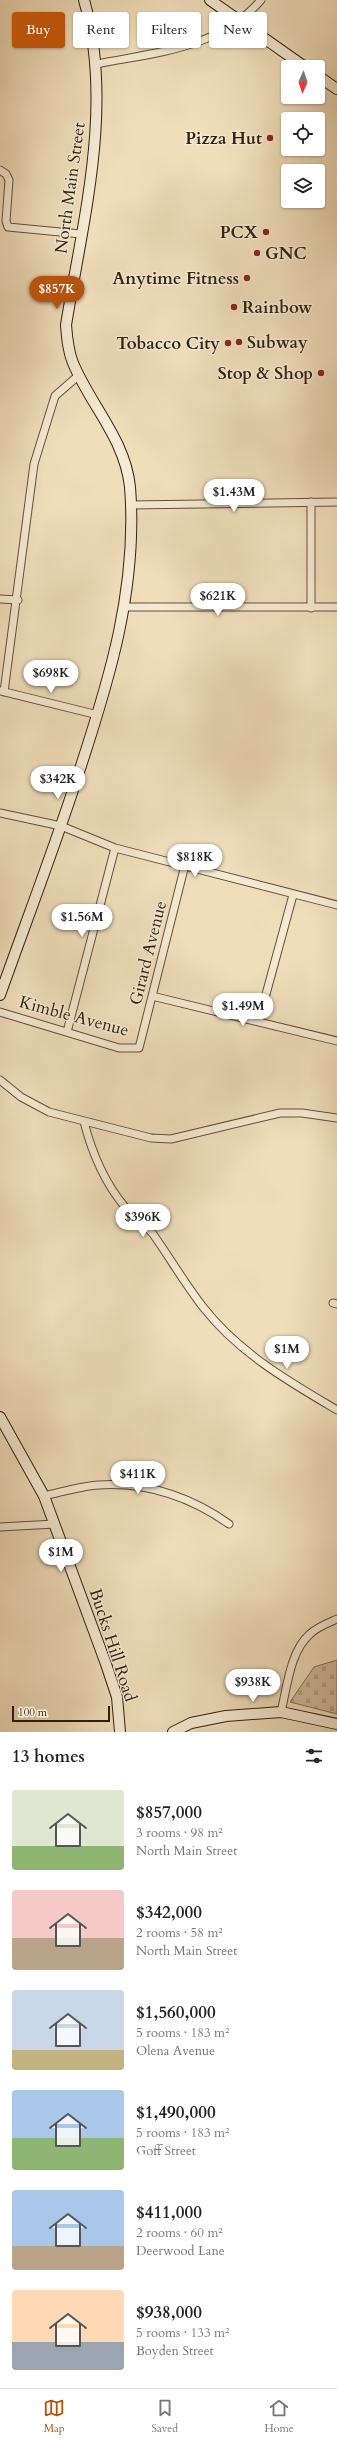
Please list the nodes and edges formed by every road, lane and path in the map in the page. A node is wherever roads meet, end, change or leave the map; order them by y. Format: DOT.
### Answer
graph roads {
  1 [pos="84,0"];
  2 [pos="210,0"];
  3 [pos="261,0"];
  4 [pos="227,12"];
  5 [pos="249,12"];
  6 [pos="209,38"];
  7 [pos="267,40"];
  8 [pos="295,60"];
  9 [pos="97,64"];
  10 [pos="325,81"];
  11 [pos="337,89"];
  12 [pos="0,170"];
  13 [pos="82,234"];
  14 [pos="79,375"];
  15 [pos="311,502"];
  16 [pos="337,502"];
  17 [pos="130,505"];
  18 [pos="0,599"];
  19 [pos="18,600"];
  20 [pos="125,607"];
  21 [pos="311,608"];
  22 [pos="337,608"];
  23 [pos="2,692"];
  24 [pos="98,715"];
  25 [pos="0,813"];
  26 [pos="61,826"];
  27 [pos="115,848"];
  28 [pos="186,865"];
  29 [pos="293,895"];
  30 [pos="337,905"];
  31 [pos="0,995"];
  32 [pos="152,996"];
  33 [pos="0,1012"];
  34 [pos="259,1020"];
  35 [pos="67,1032"];
  36 [pos="337,1041"];
  37 [pos="139,1048"];
  38 [pos="0,1080"];
  39 [pos="337,1118"];
  40 [pos="84,1122"];
  41 [pos="337,1410"];
  42 [pos="0,1417"];
  43 [pos="44,1496"];
  44 [pos="55,1524"];
  45 [pos="229,1524"];
  46 [pos="0,1528"];
  47 [pos="337,1619"];
  48 [pos="281,1712"];
  49 [pos="337,1724"];
  50 [pos="120,1732"];
  51 [pos="173,1732"];
  1 -- 9 [label="main road, North Main Street"];
  2 -- 4 [label="main road"];
  3 -- 5 [label="street"];
  6 -- 9 [label="street"];
  7 -- 8 [label="main road"];
  9 -- 13 [label="main road, North Main Street"];
  10 -- 11 [label="main road"];
  12 -- 13 [label="street"];
  13 -- 14 [label="main road, North Main Street"];
  14 -- 17 [label="main road, North Main Street"];
  14 -- 19 [label="street"];
  15 -- 16 [label="street"];
  15 -- 17 [label="street"];
  15 -- 21 [label="street"];
  17 -- 20 [label="main road, North Main Street"];
  18 -- 19 [label="street"];
  19 -- 23 [label="street"];
  20 -- 21 [label="street"];
  20 -- 24 [label="main road, North Main Street"];
  21 -- 22 [label="street"];
  23 -- 24 [label="street"];
  24 -- 26 [label="main road, North Main Street"];
  25 -- 26 [label="street"];
  26 -- 27 [label="street"];
  26 -- 31 [label="main road, North Main Street"];
  27 -- 28 [label="street"];
  27 -- 35 [label="street"];
  28 -- 29 [label="street"];
  28 -- 32 [label="street, Girard Avenue"];
  29 -- 30 [label="street"];
  29 -- 34 [label="street"];
  32 -- 34 [label="street"];
  32 -- 37 [label="street, Girard Avenue"];
  33 -- 35 [label="street, Kimble Avenue"];
  34 -- 36 [label="street"];
  35 -- 37 [label="street, Kimble Avenue"];
  38 -- 40 [label="street"];
  39 -- 40 [label="street"];
  40 -- 41 [label="street"];
  42 -- 43 [label="main road, Bucks Hill Road"];
  43 -- 44 [label="main road, Bucks Hill Road"];
  43 -- 45 [label="street"];
  44 -- 46 [label="street"];
  44 -- 50 [label="main road, Bucks Hill Road"];
  47 -- 48 [label="street"];
  48 -- 49 [label="main road"];
  48 -- 51 [label="main road"];
}
